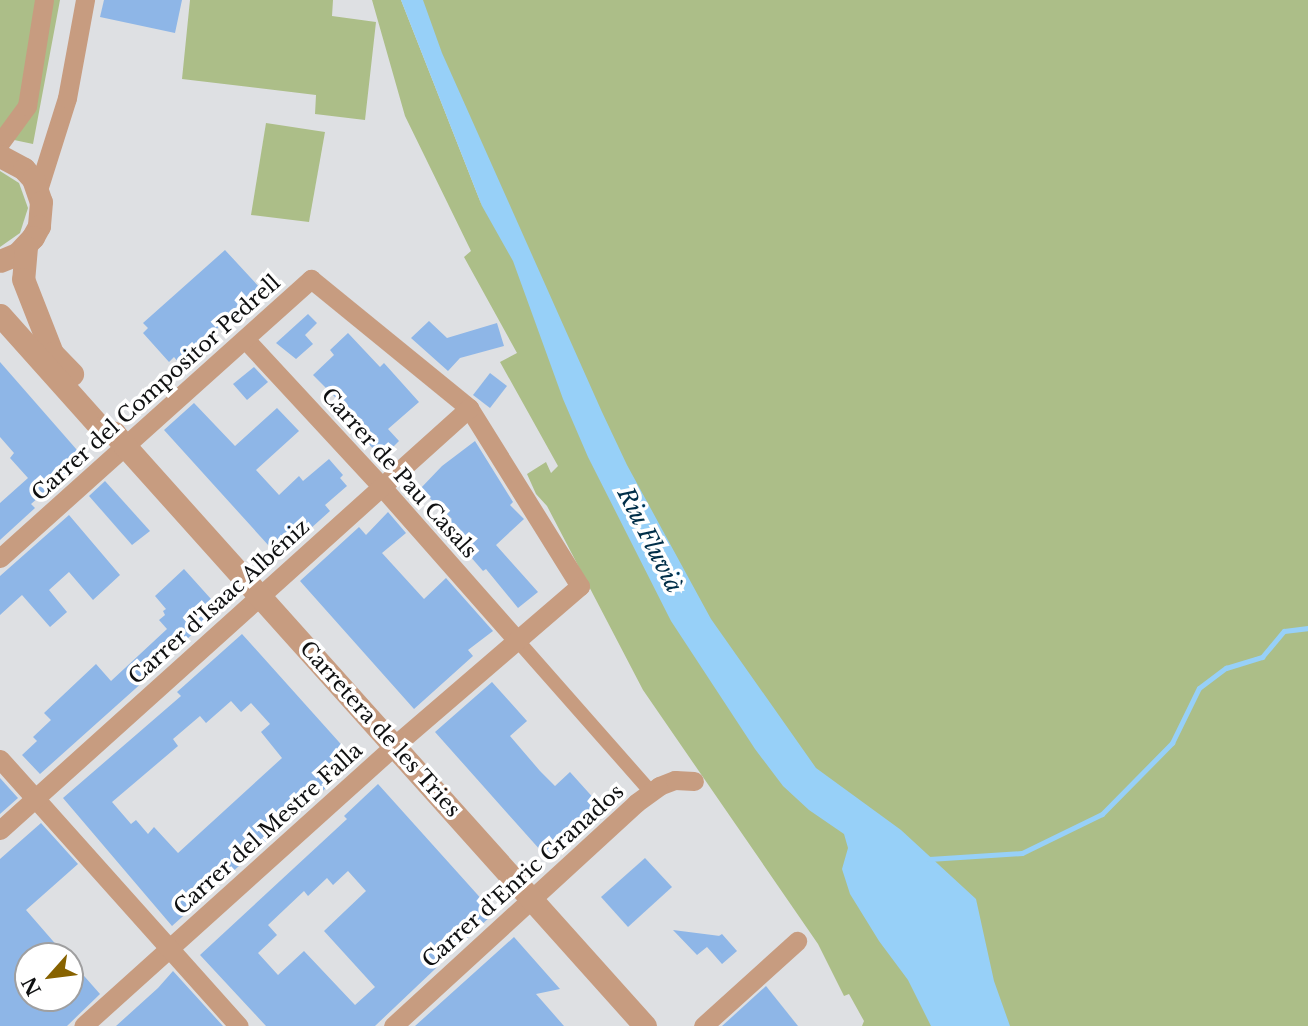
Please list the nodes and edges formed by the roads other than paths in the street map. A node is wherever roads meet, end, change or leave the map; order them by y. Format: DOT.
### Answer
graph roads {
  1 [pos="44,0"];
  2 [pos="85,0"];
  3 [pos="0,143"];
  4 [pos="0,156"];
  5 [pos="38,191"];
  6 [pos="26,247"];
  7 [pos="0,261"];
  8 [pos="0,315"];
  9 [pos="245,339"];
  10 [pos="469,408"];
  11 [pos="120,439"];
  12 [pos="382,486"];
  13 [pos="0,558"];
  14 [pos="260,596"];
  15 [pos="517,640"];
  16 [pos="394,746"];
  17 [pos="0,759"];
  18 [pos="694,781"];
  19 [pos="650,792"];
  20 [pos="35,798"];
  21 [pos="0,830"];
  22 [pos="532,900"];
  23 [pos="797,941"];
  24 [pos="170,948"];
  25 [pos="83,1026"];
  26 [pos="239,1026"];
  27 [pos="393,1026"];
  28 [pos="645,1026"];
  29 [pos="703,1026"];
  1 -- 3 [label="street"];
  2 -- 5 [label="street"];
  4 -- 5 [label="street"];
  5 -- 6 [label="street"];
  6 -- 7 [label="street"];
  6 -- 11 [label="street, Carretera de les Tries"];
  8 -- 11 [label="street, Carretera de les Tries"];
  9 -- 10 [label="street, Carrer del Compositor Pedrell"];
  9 -- 11 [label="street, Carrer del Compositor Pedrell"];
  9 -- 12 [label="street, Carrer de Pau Casals"];
  10 -- 12 [label="street, Carrer d'Isaac Albéniz"];
  10 -- 15 [label="street, Carrer del Mestre Falla"];
  11 -- 13 [label="street, Carrer del Compositor Pedrell"];
  11 -- 14 [label="street, Carretera de les Tries"];
  12 -- 14 [label="street, Carrer d'Isaac Albéniz"];
  12 -- 15 [label="street, Carrer de Pau Casals"];
  14 -- 16 [label="street, Carretera de les Tries"];
  14 -- 20 [label="street, Carrer d'Isaac Albéniz"];
  15 -- 16 [label="street, Carrer del Mestre Falla"];
  15 -- 19 [label="street"];
  16 -- 22 [label="street, Carretera de les Tries"];
  16 -- 24 [label="street, Carrer del Mestre Falla"];
  17 -- 20 [label="street"];
  18 -- 19 [label="street, Carrer d'Enric Granados"];
  19 -- 22 [label="street, Carrer d'Enric Granados"];
  20 -- 21 [label="street, Carrer d'Isaac Albéniz"];
  20 -- 24 [label="street"];
  22 -- 27 [label="street, Carrer d'Enric Granados"];
  22 -- 28 [label="street, Carretera de les Tries"];
  23 -- 29 [label="street"];
  24 -- 25 [label="street, Carrer del Mestre Falla"];
  24 -- 26 [label="street"];
}
